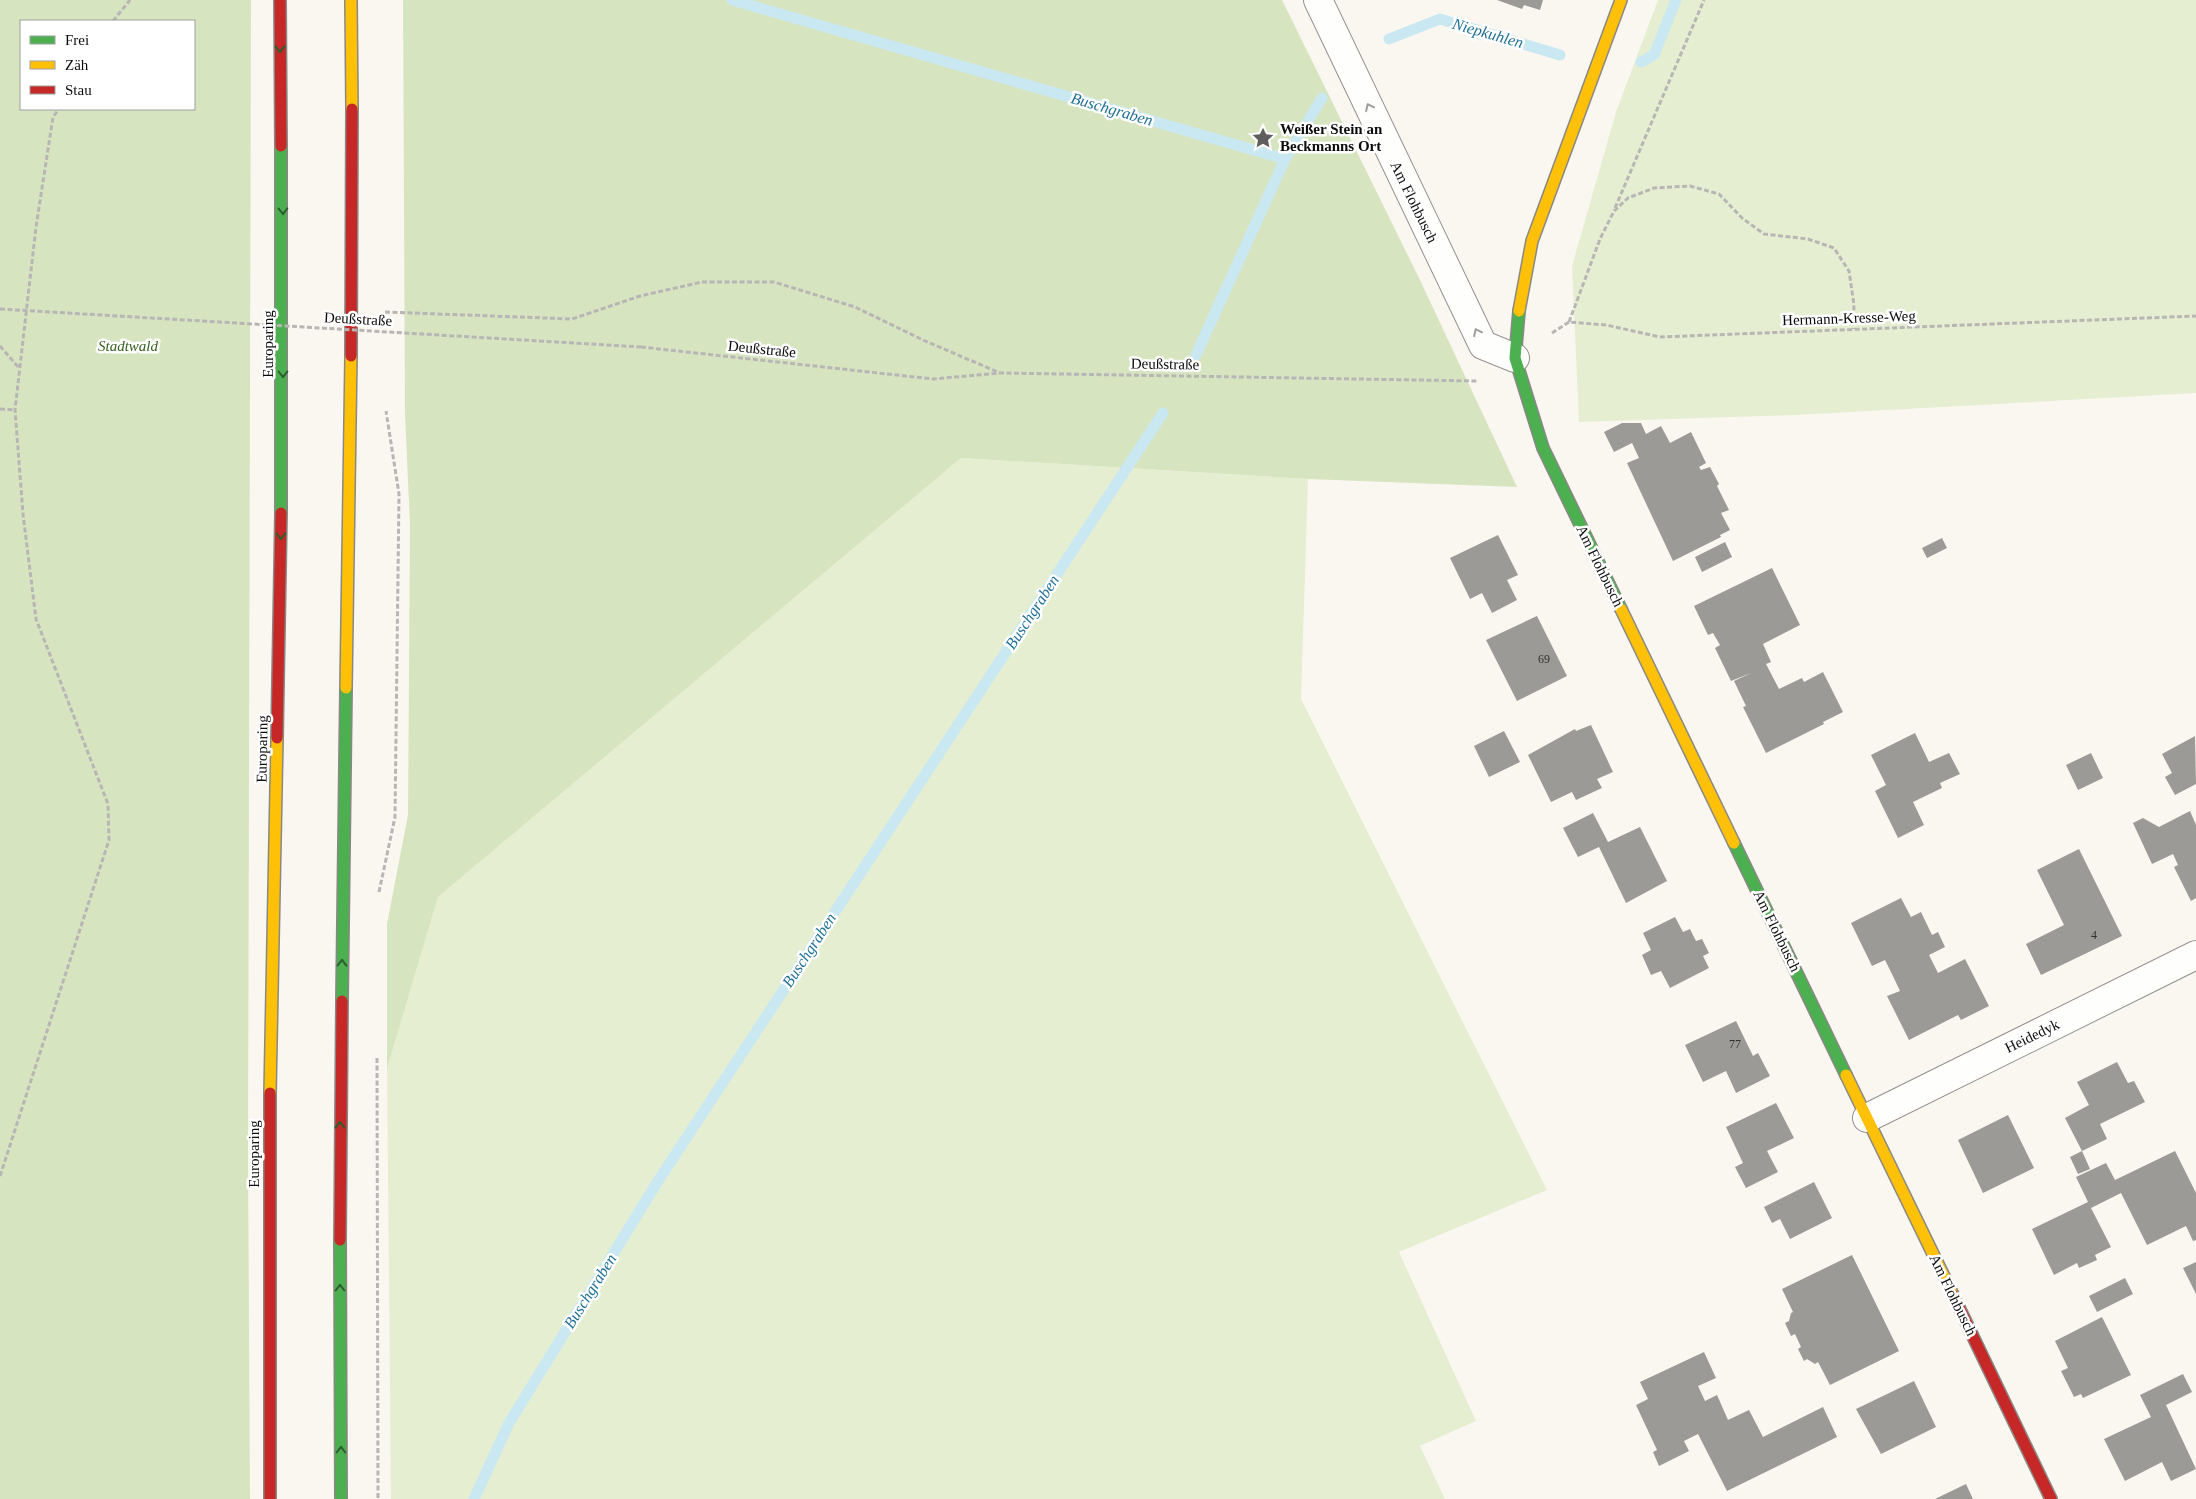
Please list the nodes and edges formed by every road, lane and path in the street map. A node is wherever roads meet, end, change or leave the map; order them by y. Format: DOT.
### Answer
graph roads {
  1 [pos="130,0"];
  2 [pos="280,0"];
  3 [pos="351,0"];
  4 [pos="1318,0"];
  5 [pos="1621,0"];
  6 [pos="1704,0"];
  7 [pos="114,20"];
  8 [pos="58,110"];
  9 [pos="1614,211"];
  10 [pos="385,302"];
  11 [pos="0,309"];
  12 [pos="385,312"];
  13 [pos="2196,316"];
  14 [pos="1569,322"];
  15 [pos="1853,329"];
  16 [pos="385,342"];
  17 [pos="0,346"];
  18 [pos="1515,358"];
  19 [pos="20,368"];
  20 [pos="1000,373"];
  21 [pos="385,402"];
  22 [pos="0,409"];
  23 [pos="15,410"];
  24 [pos="379,894"];
  25 [pos="2196,955"];
  26 [pos="377,1052"];
  27 [pos="1867,1118"];
  28 [pos="0,1176"];
  29 [pos="270,1499"];
  30 [pos="341,1499"];
  31 [pos="378,1499"];
  32 [pos="2051,1499"];
  1 -- 7 [label="path"];
  2 -- 29 [label="main road, Europaring, one-way"];
  30 -- 3 [label="main road, one-way"];
  18 -- 4 [label="street, Am Flohbusch, one-way"];
  5 -- 18 [label="main road, Am Flohbusch"];
  6 -- 9 [label="path"];
  8 -- 19 [label="path"];
  9 -- 14 [label="path"];
  9 -- 15 [label="path"];
  10 -- 12 [label="path"];
  11 -- 20 [label="path, Deußstraße, bridge"];
  12 -- 16 [label="path"];
  12 -- 20 [label="path"];
  13 -- 15 [label="path, Hermann-Kresse-Weg"];
  14 -- 15 [label="path, Hermann-Kresse-Weg"];
  14 -- 18 [label="path"];
  17 -- 19 [label="path"];
  18 -- 20 [label="path, Deußstraße"];
  18 -- 27 [label="main road, Am Flohbusch"];
  19 -- 23 [label="path"];
  21 -- 24 [label="path"];
  22 -- 23 [label="path"];
  23 -- 28 [label="path"];
  25 -- 27 [label="street, Heidedyk"];
  26 -- 31 [label="path"];
  27 -- 32 [label="main road, Am Flohbusch"];
}
